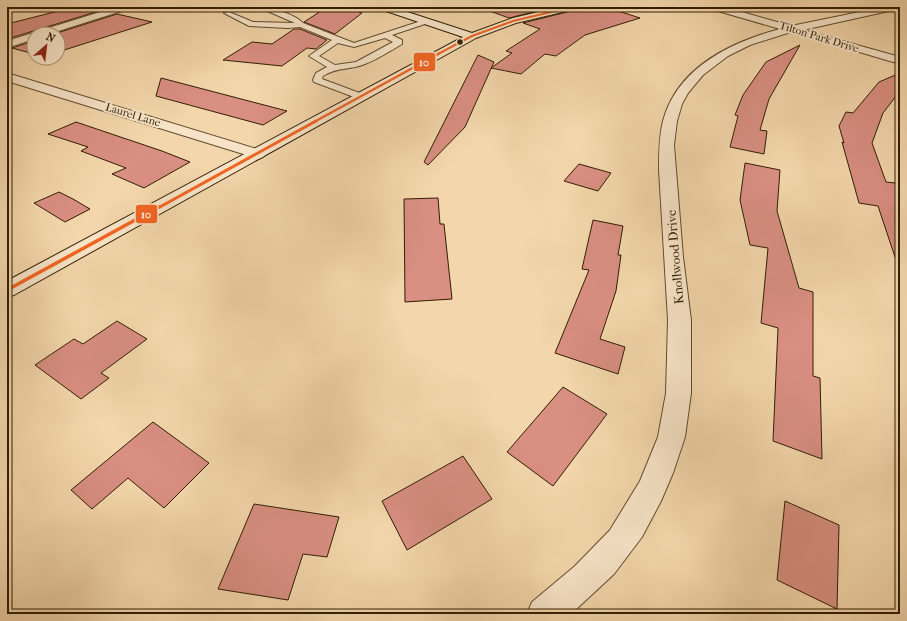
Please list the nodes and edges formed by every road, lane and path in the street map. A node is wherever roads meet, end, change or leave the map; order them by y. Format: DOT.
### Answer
graph roads {
  1 [pos="125,7"];
  2 [pos="261,7"];
  3 [pos="382,7"];
  4 [pos="572,7"];
  5 [pos="714,7"];
  6 [pos="895,7"];
  7 [pos="228,13"];
  8 [pos="428,22"];
  9 [pos="301,25"];
  10 [pos="64,26"];
  11 [pos="792,29"];
  12 [pos="386,35"];
  13 [pos="472,36"];
  14 [pos="26,39"];
  15 [pos="337,40"];
  16 [pos="7,45"];
  17 [pos="354,45"];
  18 [pos="900,61"];
  19 [pos="333,66"];
  20 [pos="7,77"];
  21 [pos="362,97"];
  22 [pos="258,154"];
  23 [pos="7,290"];
  24 [pos="544,614"];
  1 -- 10 [label="street"];
  2 -- 9 [label="lane"];
  3 -- 8 [label="street"];
  4 -- 13 [label="street"];
  5 -- 11 [label="street, Tilton Park Drive"];
  6 -- 11 [label="street, Knollwood Drive"];
  7 -- 9 [label="lane"];
  8 -- 12 [label="lane"];
  8 -- 13 [label="street"];
  9 -- 15 [label="lane"];
  11 -- 18 [label="street, Tilton Park Drive"];
  11 -- 24 [label="street, Knollwood Drive"];
  12 -- 17 [label="lane"];
  12 -- 19 [label="lane"];
  13 -- 21 [label="street"];
  14 -- 16 [label="street"];
  15 -- 17 [label="lane"];
  15 -- 19 [label="lane"];
  17 -- 19 [label="lane"];
  19 -- 21 [label="lane"];
  20 -- 22 [label="street, Laurel Lane"];
  21 -- 22 [label="street"];
  22 -- 23 [label="street"];
}
